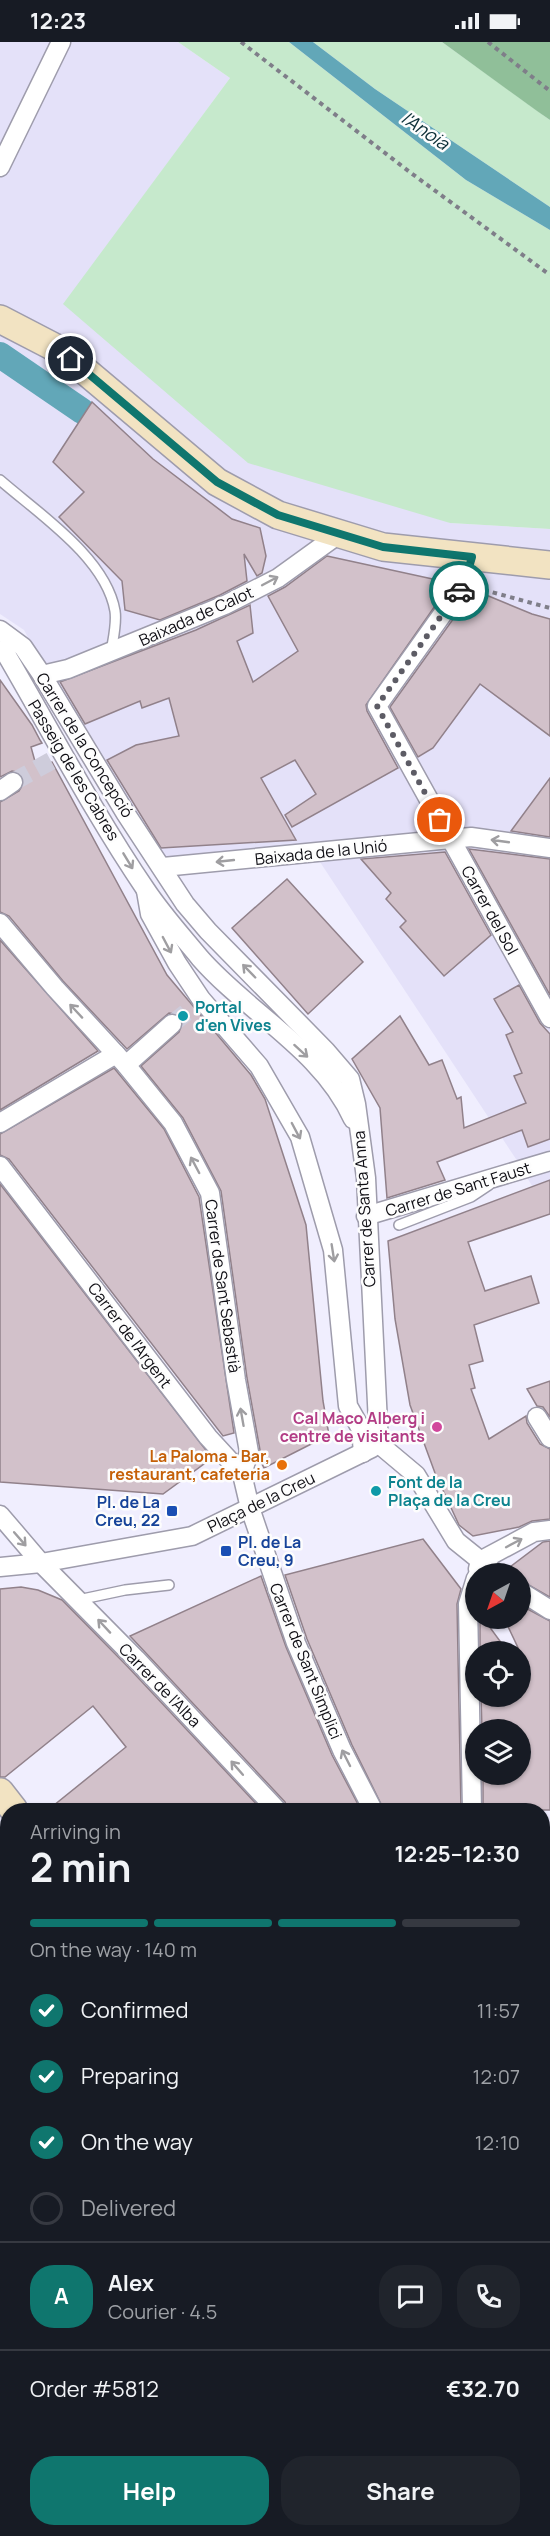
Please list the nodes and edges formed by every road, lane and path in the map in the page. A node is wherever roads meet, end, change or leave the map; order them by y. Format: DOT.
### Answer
graph roads {
  1 [pos="61,42"];
  2 [pos="241,42"];
  3 [pos="488,42"];
  4 [pos="550,91"];
  5 [pos="0,167"];
  6 [pos="550,275"];
  7 [pos="0,319"];
  8 [pos="0,480"];
  9 [pos="339,534"];
  10 [pos="472,557"];
  11 [pos="550,565"];
  12 [pos="0,630"];
  13 [pos="0,650"];
  14 [pos="111,653"];
  15 [pos="42,675"];
  16 [pos="451,839"];
  17 [pos="550,848"];
  18 [pos="163,867"];
  19 [pos="147,891"];
  20 [pos="0,923"];
  21 [pos="550,1018"];
  22 [pos="172,1024"];
  23 [pos="121,1059"];
  24 [pos="0,1123"];
  25 [pos="360,1136"];
  26 [pos="550,1161"];
  27 [pos="0,1166"];
  28 [pos="502,1177"];
  29 [pos="366,1216"];
  30 [pos="399,1226"];
  31 [pos="537,1417"];
  32 [pos="550,1438"];
  33 [pos="371,1448"];
  34 [pos="242,1474"];
  35 [pos="250,1508"];
  36 [pos="0,1515"];
  37 [pos="550,1530"];
  38 [pos="41,1563"];
  39 [pos="472,1563"];
  40 [pos="489,1563"];
  41 [pos="0,1567"];
  42 [pos="169,1585"];
  43 [pos="531,1599"];
  44 [pos="78,1600"];
  45 [pos="550,1610"];
  46 [pos="468,1629"];
  47 [pos="270,1803"];
  48 [pos="369,1803"];
  49 [pos="472,1803"];
  1 -- 5 [label="street"];
  2 -- 6 [label="path"];
  3 -- 4 [label="path"];
  7 -- 9 [label="street"];
  8 -- 14 [label="lane"];
  9 -- 10 [label="street"];
  14 -- 9 [label="street, Baixada de Calot, one-way"];
  10 -- 11 [label="street"];
  10 -- 16 [label="street, Carrer del Sol"];
  12 -- 15 [label="street, Carrer de la Concepció"];
  13 -- 19 [label="street, Passeig de les Cabres, one-way"];
  14 -- 15 [label="street, Baixada de Calot"];
  15 -- 18 [label="street, Carrer de la Concepció"];
  17 -- 16 [label="street, Baixada de la Unió, one-way"];
  16 -- 18 [label="street, Baixada de la Unió, one-way"];
  16 -- 21 [label="street, Carrer del Sol"];
  25 -- 18 [label="street, Carrer de Santa Anna, one-way"];
  19 -- 25 [label="street, Passeig de les Cabres, one-way"];
  19 -- 33 [label="street, Passeig de les Cabres, one-way"];
  23 -- 20 [label="street, Carrer de Sant Sebastià, one-way"];
  22 -- 23 [label="street"];
  23 -- 24 [label="street"];
  34 -- 23 [label="street, Carrer de Sant Sebastià, one-way"];
  25 -- 29 [label="street, Carrer de Santa Anna"];
  26 -- 28 [label="street, Carrer de Sant Faust"];
  27 -- 34 [label="street, Carrer de l'Argent"];
  28 -- 29 [label="street, Carrer de Sant Faust"];
  28 -- 30 [label="lane"];
  29 -- 33 [label="street, Carrer de Santa Anna"];
  31 -- 32 [label="street"];
  33 -- 35 [label="street, Plaça de la Creu"];
  33 -- 39 [label="street"];
  34 -- 35 [label="street, Carrer de l'Argent"];
  35 -- 38 [label="street, Plaça de la Creu"];
  48 -- 35 [label="street, Carrer de Sant Simplici, one-way"];
  36 -- 38 [label="street, Carrer de l'Alba, one-way"];
  40 -- 37 [label="street, one-way"];
  38 -- 41 [label="street, Plaça de la Creu"];
  38 -- 44 [label="street, Carrer de l'Alba"];
  42 -- 44 [label="lane"];
  43 -- 45 [label="street"];
  47 -- 44 [label="street, Carrer de l'Alba, one-way"];
  46 -- 49 [label="street"];
}
